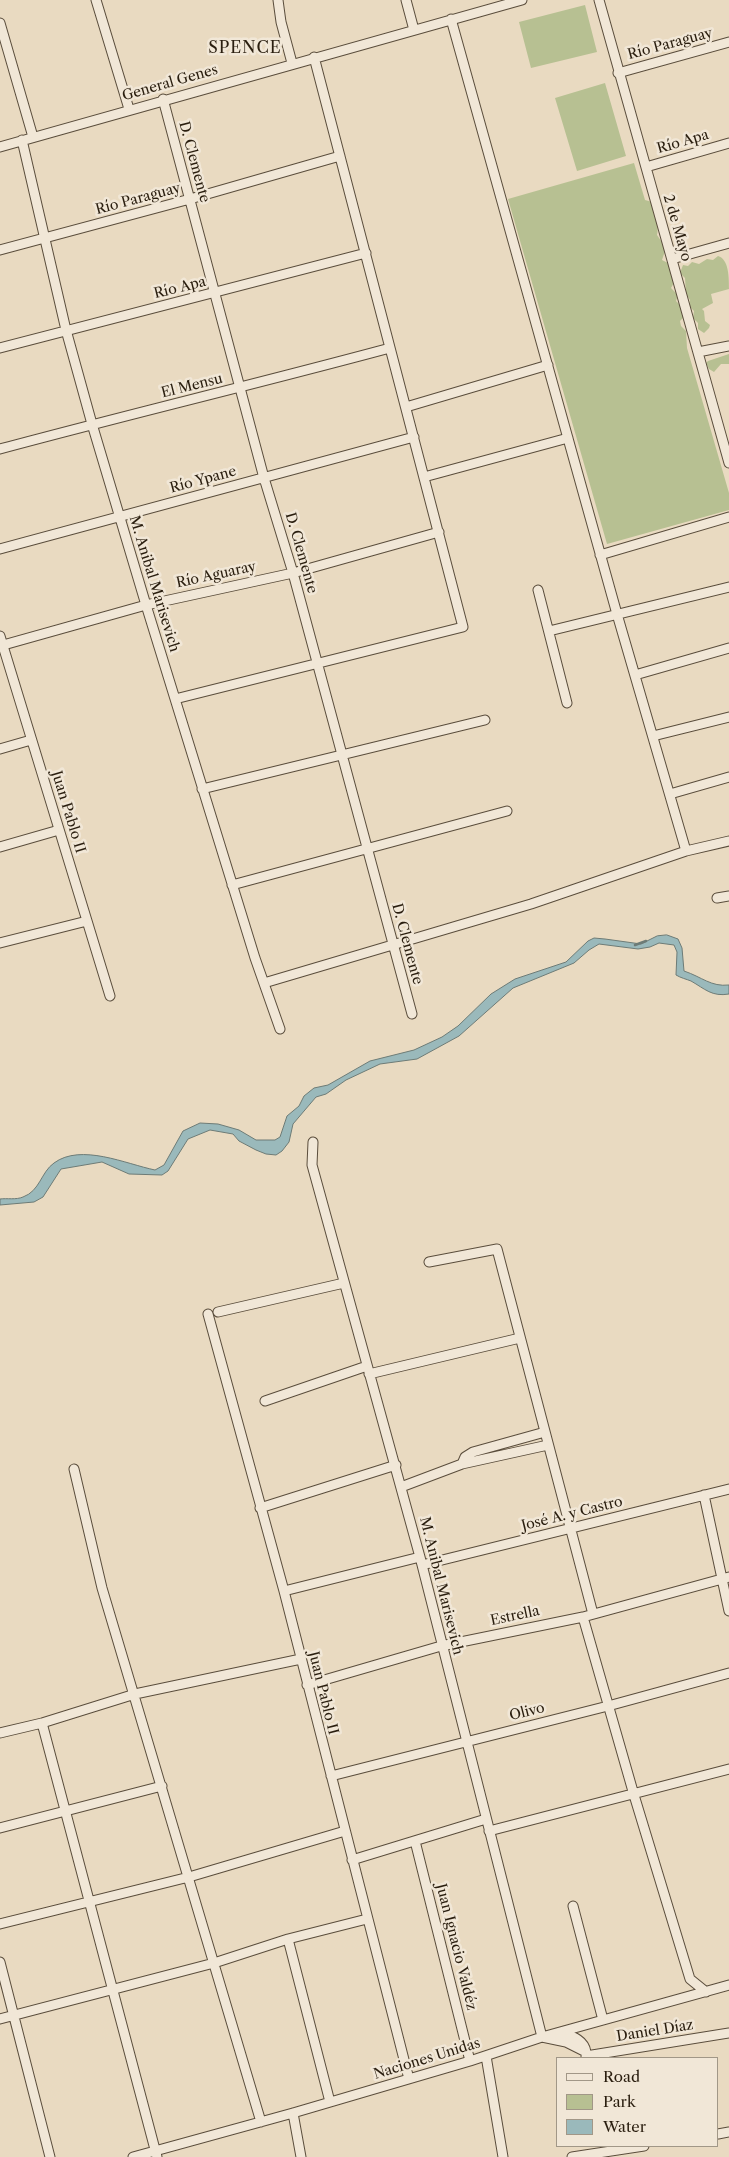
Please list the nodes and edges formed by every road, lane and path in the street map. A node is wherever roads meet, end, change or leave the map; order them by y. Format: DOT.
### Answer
graph roads {
  1 [pos="96,0"];
  2 [pos="278,0"];
  3 [pos="406,0"];
  4 [pos="522,0"];
  5 [pos="600,0"];
  6 [pos="503,2"];
  7 [pos="451,19"];
  8 [pos="0,23"];
  9 [pos="414,30"];
  10 [pos="729,42"];
  11 [pos="314,57"];
  12 [pos="292,64"];
  13 [pos="618,73"];
  14 [pos="163,100"];
  15 [pos="129,109"];
  16 [pos="34,137"];
  17 [pos="22,140"];
  18 [pos="729,143"];
  19 [pos="0,147"];
  20 [pos="340,156"];
  21 [pos="646,167"];
  22 [pos="190,199"];
  23 [pos="45,238"];
  24 [pos="729,243"];
  25 [pos="0,250"];
  26 [pos="366,254"];
  27 [pos="672,259"];
  28 [pos="215,293"];
  29 [pos="66,330"];
  30 [pos="729,346"];
  31 [pos="0,348"];
  32 [pos="390,348"];
  33 [pos="698,352"];
  34 [pos="548,365"];
  35 [pos="241,388"];
  36 [pos="406,406"];
  37 [pos="92,424"];
  38 [pos="414,437"];
  39 [pos="568,438"];
  40 [pos="0,449"];
  41 [pos="729,463"];
  42 [pos="424,477"];
  43 [pos="264,478"];
  44 [pos="119,516"];
  45 [pos="729,517"];
  46 [pos="438,532"];
  47 [pos="0,548"];
  48 [pos="600,554"];
  49 [pos="293,573"];
  50 [pos="729,587"];
  51 [pos="538,590"];
  52 [pos="146,605"];
  53 [pos="617,614"];
  54 [pos="548,631"];
  55 [pos="1,643"];
  56 [pos="729,648"];
  57 [pos="317,663"];
  58 [pos="635,675"];
  59 [pos="175,699"];
  60 [pos="567,703"];
  61 [pos="729,717"];
  62 [pos="485,720"];
  63 [pos="654,736"];
  64 [pos="31,740"];
  65 [pos="0,749"];
  66 [pos="342,755"];
  67 [pos="729,777"];
  68 [pos="202,789"];
  69 [pos="670,794"];
  70 [pos="507,811"];
  71 [pos="58,830"];
  72 [pos="729,841"];
  73 [pos="0,847"];
  74 [pos="368,848"];
  75 [pos="686,851"];
  76 [pos="232,885"];
  77 [pos="729,896"];
  78 [pos="717,898"];
  79 [pos="87,921"];
  80 [pos="0,944"];
  81 [pos="394,944"];
  82 [pos="264,983"];
  83 [pos="110,996"];
  84 [pos="412,1014"];
  85 [pos="280,1029"];
  86 [pos="313,1142"];
  87 [pos="429,1262"];
  88 [pos="344,1283"];
  89 [pos="218,1312"];
  90 [pos="208,1314"];
  91 [pos="520,1338"];
  92 [pos="368,1370"];
  93 [pos="265,1401"];
  94 [pos="545,1432"];
  95 [pos="548,1445"];
  96 [pos="462,1464"];
  97 [pos="396,1466"];
  98 [pos="74,1468"];
  99 [pos="401,1487"];
  100 [pos="729,1489"];
  101 [pos="704,1495"];
  102 [pos="260,1508"];
  103 [pos="571,1530"];
  104 [pos="421,1561"];
  105 [pos="725,1578"];
  106 [pos="284,1591"];
  107 [pos="729,1611"];
  108 [pos="593,1614"];
  109 [pos="583,1616"];
  110 [pos="441,1646"];
  111 [pos="300,1659"];
  112 [pos="729,1673"];
  113 [pos="307,1685"];
  114 [pos="135,1694"];
  115 [pos="608,1706"];
  116 [pos="42,1723"];
  117 [pos="0,1733"];
  118 [pos="466,1740"];
  119 [pos="729,1769"];
  120 [pos="331,1776"];
  121 [pos="162,1786"];
  122 [pos="634,1795"];
  123 [pos="67,1811"];
  124 [pos="486,1819"];
  125 [pos="0,1828"];
  126 [pos="489,1830"];
  127 [pos="345,1831"];
  128 [pos="416,1841"];
  129 [pos="352,1860"];
  130 [pos="189,1877"];
  131 [pos="91,1901"];
  132 [pos="573,1906"];
  133 [pos="367,1919"];
  134 [pos="0,1924"];
  135 [pos="288,1939"];
  136 [pos="0,1962"];
  137 [pos="214,1964"];
  138 [pos="729,1985"];
  139 [pos="113,1990"];
  140 [pos="706,1992"];
  141 [pos="14,2015"];
  142 [pos="0,2019"];
  143 [pos="603,2020"];
  144 [pos="560,2032"];
  145 [pos="729,2033"];
  146 [pos="542,2037"];
  147 [pos="586,2055"];
  148 [pos="486,2056"];
  149 [pos="470,2061"];
  150 [pos="409,2079"];
  151 [pos="330,2102"];
  152 [pos="293,2114"];
  153 [pos="262,2122"];
  154 [pos="629,2147"];
  155 [pos="599,2149"];
  156 [pos="157,2154"];
  157 [pos="50,2157"];
  158 [pos="133,2157"];
  159 [pos="301,2157"];
  160 [pos="503,2157"];
  161 [pos="572,2157"];
  1 -- 15 [label="street"];
  2 -- 12 [label="street"];
  3 -- 9 [label="street"];
  4 -- 6 [label="street, General Genes"];
  5 -- 13 [label="street, 2 de Mayo"];
  6 -- 7 [label="street, General Genes"];
  7 -- 9 [label="street, General Genes"];
  7 -- 34 [label="street"];
  8 -- 16 [label="street"];
  9 -- 11 [label="street, General Genes"];
  10 -- 13 [label="street, Río Paraguay"];
  11 -- 12 [label="street, General Genes"];
  11 -- 20 [label="street"];
  12 -- 14 [label="street, General Genes"];
  13 -- 21 [label="street, 2 de Mayo"];
  14 -- 15 [label="street, General Genes"];
  14 -- 22 [label="street, D. Clemente"];
  15 -- 16 [label="street, General Genes"];
  16 -- 17 [label="street, General Genes"];
  17 -- 19 [label="street, General Genes"];
  17 -- 23 [label="street, M. Anibal Marisevich"];
  18 -- 21 [label="street, Río Apa"];
  20 -- 22 [label="street, Río Paraguay"];
  20 -- 26 [label="street"];
  21 -- 27 [label="street, 2 de Mayo"];
  22 -- 23 [label="street, Río Paraguay"];
  22 -- 28 [label="street, D. Clemente"];
  23 -- 25 [label="street, Río Paraguay"];
  23 -- 29 [label="street, M. Anibal Marisevich"];
  24 -- 27 [label="street"];
  26 -- 28 [label="street, Río Apa"];
  26 -- 32 [label="street"];
  27 -- 33 [label="street, 2 de Mayo"];
  28 -- 29 [label="street, Río Apa"];
  28 -- 35 [label="street, D. Clemente"];
  29 -- 31 [label="street, Río Apa"];
  29 -- 37 [label="street, M. Anibal Marisevich"];
  30 -- 33 [label="street"];
  32 -- 35 [label="street, El Mensu"];
  32 -- 36 [label="street"];
  33 -- 41 [label="street, 2 de Mayo"];
  34 -- 36 [label="street"];
  34 -- 39 [label="street"];
  35 -- 37 [label="street, El Mensu"];
  35 -- 43 [label="street, D. Clemente"];
  36 -- 38 [label="street"];
  37 -- 40 [label="street, El Mensu"];
  37 -- 44 [label="street, M. Anibal Marisevich"];
  38 -- 42 [label="street"];
  38 -- 43 [label="street, Río Ypane"];
  39 -- 42 [label="street"];
  39 -- 48 [label="street"];
  42 -- 46 [label="street"];
  43 -- 44 [label="street, Río Ypane"];
  43 -- 49 [label="street, D. Clemente"];
  44 -- 47 [label="street, Río Ypane"];
  44 -- 52 [label="street, M. Anibal Marisevich"];
  45 -- 48 [label="street"];
  46 -- 49 [label="street, Río Aguaray"];
  46 -- 57 [label="street"];
  48 -- 53 [label="street"];
  49 -- 52 [label="street, Río Aguaray"];
  49 -- 57 [label="street, D. Clemente"];
  50 -- 53 [label="street"];
  51 -- 54 [label="street"];
  52 -- 55 [label="street, Río Aguaray"];
  52 -- 59 [label="street, M. Anibal Marisevich"];
  53 -- 54 [label="street"];
  53 -- 58 [label="street"];
  54 -- 60 [label="street"];
  55 -- 64 [label="street, Juan Pablo II"];
  56 -- 58 [label="street"];
  57 -- 59 [label="street"];
  57 -- 66 [label="street, D. Clemente"];
  58 -- 63 [label="street"];
  59 -- 68 [label="street, M. Anibal Marisevich"];
  61 -- 63 [label="street"];
  62 -- 66 [label="street"];
  63 -- 69 [label="street"];
  64 -- 65 [label="street"];
  64 -- 71 [label="street, Juan Pablo II"];
  66 -- 68 [label="street"];
  66 -- 74 [label="street, D. Clemente"];
  67 -- 69 [label="street"];
  68 -- 76 [label="street, M. Anibal Marisevich"];
  69 -- 75 [label="street"];
  70 -- 74 [label="street"];
  71 -- 73 [label="street"];
  71 -- 79 [label="street, Juan Pablo II"];
  72 -- 75 [label="street"];
  74 -- 76 [label="street"];
  74 -- 81 [label="street, D. Clemente"];
  75 -- 81 [label="street"];
  76 -- 82 [label="street, M. Anibal Marisevich"];
  77 -- 78 [label="street"];
  79 -- 80 [label="street"];
  79 -- 83 [label="street, Juan Pablo II"];
  81 -- 82 [label="street"];
  81 -- 84 [label="street, D. Clemente"];
  82 -- 85 [label="street, M. Anibal Marisevich"];
  86 -- 88 [label="street, M. Anibal Marisevich"];
  87 -- 91 [label="street"];
  88 -- 89 [label="street"];
  88 -- 92 [label="street, M. Anibal Marisevich"];
  90 -- 102 [label="street, Juan Pablo II"];
  91 -- 92 [label="street"];
  91 -- 94 [label="street"];
  92 -- 93 [label="street"];
  92 -- 97 [label="street, M. Anibal Marisevich"];
  94 -- 95 [label="street"];
  94 -- 96 [label="street"];
  95 -- 96 [label="street"];
  95 -- 103 [label="street"];
  96 -- 99 [label="street"];
  97 -- 99 [label="street, M. Anibal Marisevich"];
  97 -- 102 [label="street"];
  98 -- 114 [label="street"];
  99 -- 104 [label="street, M. Anibal Marisevich"];
  100 -- 101 [label="street, José A. y Castro"];
  101 -- 103 [label="street, José A. y Castro"];
  101 -- 105 [label="street"];
  102 -- 106 [label="street, Juan Pablo II"];
  103 -- 104 [label="street, José A. y Castro"];
  103 -- 108 [label="street"];
  104 -- 106 [label="street, José A. y Castro"];
  104 -- 110 [label="street, M. Anibal Marisevich"];
  105 -- 107 [label="street"];
  105 -- 108 [label="street, Estrella"];
  106 -- 111 [label="street, Juan Pablo II"];
  108 -- 109 [label="street, Estrella"];
  109 -- 110 [label="street, Estrella"];
  109 -- 115 [label="street"];
  110 -- 113 [label="street, Estrella"];
  110 -- 118 [label="street, M. Anibal Marisevich"];
  111 -- 113 [label="street, Juan Pablo II"];
  111 -- 114 [label="street"];
  112 -- 115 [label="street, Olivo"];
  113 -- 120 [label="street, Juan Pablo II"];
  114 -- 116 [label="street"];
  114 -- 121 [label="street"];
  115 -- 118 [label="street, Olivo"];
  115 -- 122 [label="street"];
  116 -- 117 [label="street"];
  116 -- 123 [label="street"];
  118 -- 120 [label="street, Olivo"];
  118 -- 124 [label="street, M. Anibal Marisevich"];
  119 -- 122 [label="street"];
  120 -- 127 [label="street, Juan Pablo II"];
  121 -- 123 [label="street"];
  121 -- 130 [label="street"];
  122 -- 126 [label="street"];
  122 -- 140 [label="street"];
  123 -- 125 [label="street"];
  123 -- 131 [label="street"];
  124 -- 126 [label="street, M. Anibal Marisevich"];
  124 -- 128 [label="street"];
  126 -- 146 [label="street, M. Anibal Marisevich"];
  127 -- 129 [label="street, Juan Pablo II"];
  127 -- 130 [label="street"];
  128 -- 129 [label="street"];
  128 -- 149 [label="street, Juan Ignacio Valdéz"];
  129 -- 133 [label="street, Juan Pablo II"];
  130 -- 131 [label="street"];
  130 -- 137 [label="street"];
  131 -- 134 [label="street"];
  131 -- 139 [label="street"];
  132 -- 143 [label="street"];
  133 -- 135 [label="street"];
  133 -- 150 [label="street, Juan Pablo II"];
  135 -- 137 [label="street"];
  135 -- 151 [label="street"];
  136 -- 141 [label="street"];
  137 -- 139 [label="street"];
  137 -- 153 [label="street"];
  138 -- 140 [label="street, Naciones Unidas"];
  139 -- 141 [label="street"];
  139 -- 156 [label="street"];
  140 -- 143 [label="street, Naciones Unidas"];
  141 -- 142 [label="street"];
  141 -- 157 [label="street"];
  143 -- 144 [label="street, Naciones Unidas"];
  144 -- 146 [label="street, Naciones Unidas"];
  144 -- 147 [label="street"];
  145 -- 147 [label="street, Daniel Díaz"];
  146 -- 147 [label="street"];
  146 -- 148 [label="street, Naciones Unidas"];
  148 -- 149 [label="street, Naciones Unidas"];
  148 -- 160 [label="street"];
  149 -- 150 [label="street, Naciones Unidas"];
  150 -- 151 [label="street, Naciones Unidas"];
  151 -- 152 [label="street, Naciones Unidas"];
  152 -- 153 [label="street, Naciones Unidas"];
  152 -- 159 [label="street"];
  153 -- 156 [label="street, Naciones Unidas"];
  154 -- 155 [label="street"];
  155 -- 161 [label="street"];
  156 -- 158 [label="street, Naciones Unidas"];
}
